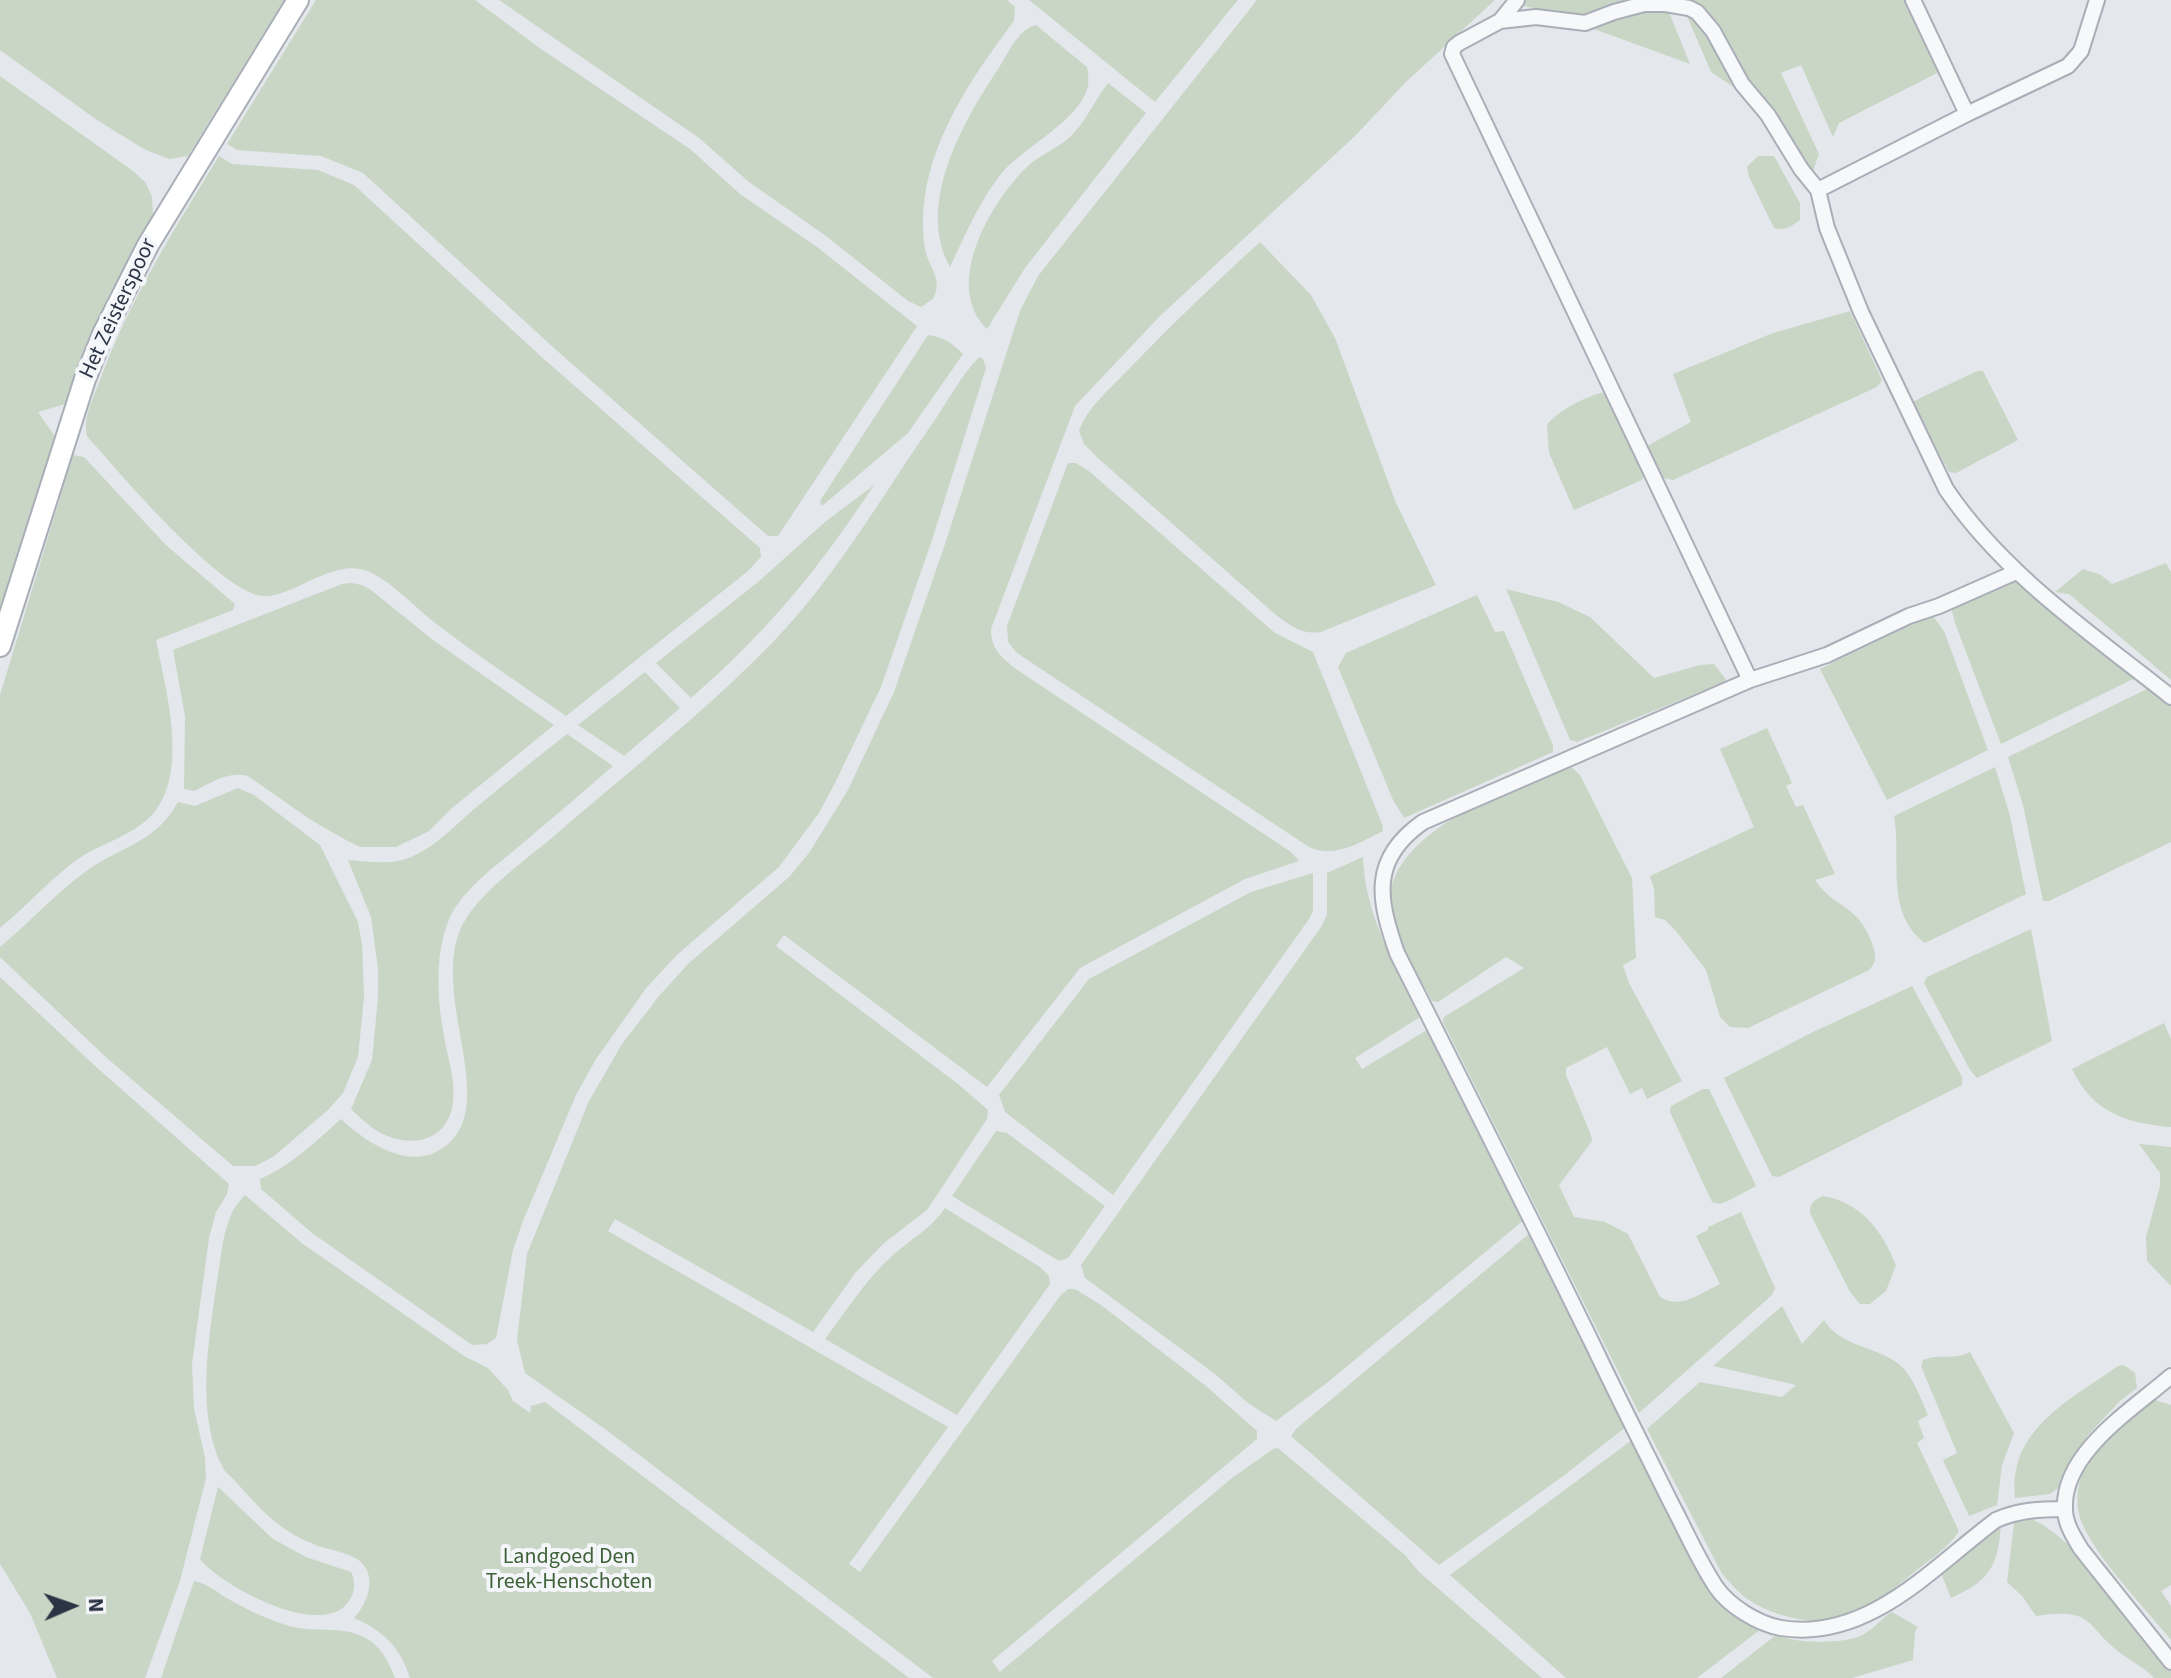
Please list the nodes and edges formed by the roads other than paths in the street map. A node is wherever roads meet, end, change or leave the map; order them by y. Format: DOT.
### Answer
graph roads {
  1 [pos="298,0"];
  2 [pos="1517,0"];
  3 [pos="1913,0"];
  4 [pos="2097,0"];
  5 [pos="1500,21"];
  6 [pos="1967,114"];
  7 [pos="1818,190"];
  8 [pos="2016,572"];
  9 [pos="0,646"];
  10 [pos="1750,680"];
  11 [pos="2171,697"];
  12 [pos="2171,1376"];
  13 [pos="2065,1509"];
  14 [pos="2171,1662"];
  1 -- 9 [label="street, Het Zeisterspoor"];
  2 -- 5 [label="street"];
  3 -- 6 [label="street"];
  4 -- 6 [label="street"];
  5 -- 7 [label="street"];
  5 -- 10 [label="street"];
  6 -- 7 [label="street"];
  7 -- 8 [label="street"];
  8 -- 10 [label="street"];
  8 -- 11 [label="street"];
  10 -- 13 [label="street"];
  12 -- 13 [label="street"];
  13 -- 14 [label="street"];
}
